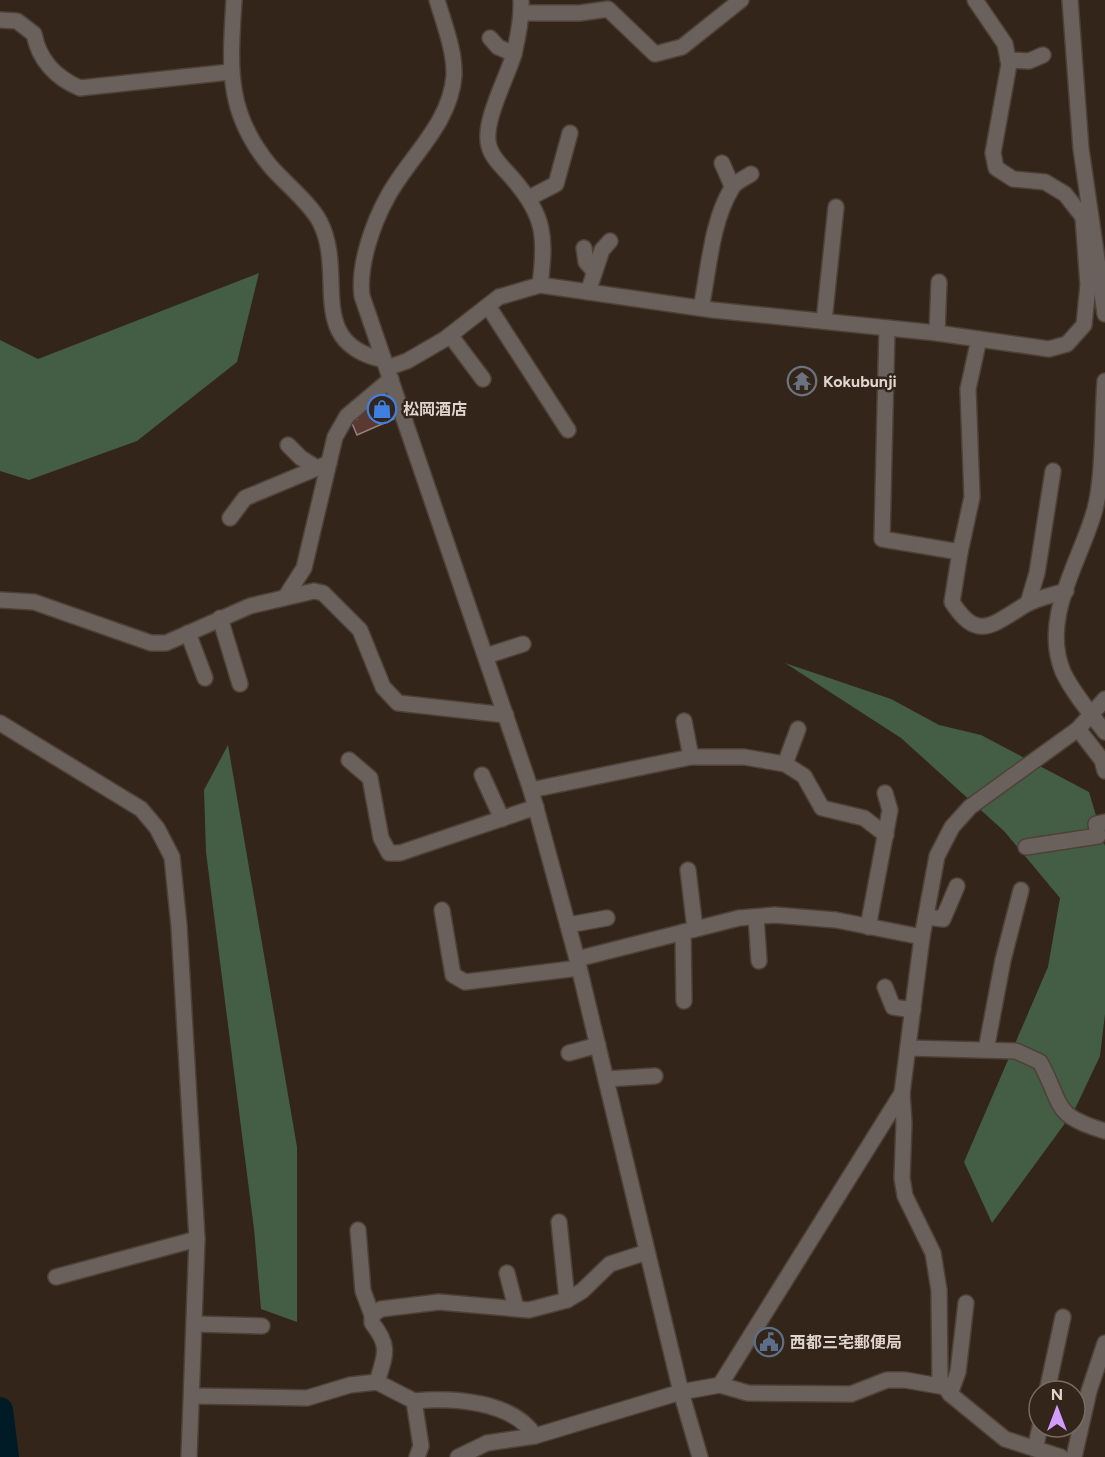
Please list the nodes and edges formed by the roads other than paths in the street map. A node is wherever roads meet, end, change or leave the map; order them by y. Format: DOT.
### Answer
graph roads {
  1 [pos="234,0"];
  2 [pos="437,0"];
  3 [pos="741,0"];
  4 [pos="975,0"];
  5 [pos="1070,0"];
  6 [pos="609,4"];
  7 [pos="522,6"];
  8 [pos="0,20"];
  9 [pos="490,38"];
  10 [pos="514,54"];
  11 [pos="1043,55"];
  12 [pos="1008,60"];
  13 [pos="230,72"];
  14 [pos="570,133"];
  15 [pos="722,164"];
  16 [pos="751,174"];
  17 [pos="732,186"];
  18 [pos="529,198"];
  19 [pos="836,207"];
  20 [pos="1093,216"];
  21 [pos="610,241"];
  22 [pos="584,248"];
  23 [pos="594,271"];
  24 [pos="939,282"];
  25 [pos="540,285"];
  26 [pos="588,292"];
  27 [pos="488,306"];
  28 [pos="701,308"];
  29 [pos="1105,314"];
  30 [pos="824,321"];
  31 [pos="887,328"];
  32 [pos="937,333"];
  33 [pos="450,335"];
  34 [pos="979,339"];
  35 [pos="387,369"];
  36 [pos="483,379"];
  37 [pos="1105,381"];
  38 [pos="1104,404"];
  39 [pos="568,430"];
  40 [pos="288,445"];
  41 [pos="323,465"];
  42 [pos="1053,471"];
  43 [pos="230,518"];
  44 [pos="960,552"];
  45 [pos="1066,591"];
  46 [pos="286,596"];
  47 [pos="0,600"];
  48 [pos="1028,603"];
  49 [pos="220,618"];
  50 [pos="188,633"];
  51 [pos="523,644"];
  52 [pos="486,657"];
  53 [pos="205,678"];
  54 [pos="240,684"];
  55 [pos="1105,699"];
  56 [pos="506,715"];
  57 [pos="1092,715"];
  58 [pos="684,721"];
  59 [pos="0,723"];
  60 [pos="798,729"];
  61 [pos="1078,729"];
  62 [pos="1105,732"];
  63 [pos="690,757"];
  64 [pos="349,760"];
  65 [pos="785,764"];
  66 [pos="1105,771"];
  67 [pos="482,775"];
  68 [pos="531,790"];
  69 [pos="885,793"];
  70 [pos="536,807"];
  71 [pos="502,819"];
  72 [pos="1105,822"];
  73 [pos="886,835"];
  74 [pos="1026,848"];
  75 [pos="688,870"];
  76 [pos="957,886"];
  77 [pos="1021,890"];
  78 [pos="442,910"];
  79 [pos="756,917"];
  80 [pos="926,917"];
  81 [pos="607,918"];
  82 [pos="568,925"];
  83 [pos="868,927"];
  84 [pos="689,930"];
  85 [pos="922,938"];
  86 [pos="759,961"];
  87 [pos="578,963"];
  88 [pos="885,987"];
  89 [pos="684,1001"];
  90 [pos="913,1010"];
  91 [pos="598,1045"];
  92 [pos="908,1048"];
  93 [pos="986,1050"];
  94 [pos="569,1053"];
  95 [pos="655,1076"];
  96 [pos="606,1079"];
  97 [pos="902,1093"];
  98 [pos="1105,1131"];
  99 [pos="559,1222"];
  100 [pos="358,1230"];
  101 [pos="197,1239"];
  102 [pos="647,1252"];
  103 [pos="507,1273"];
  104 [pos="56,1277"];
  105 [pos="567,1299"];
  106 [pos="966,1303"];
  107 [pos="516,1308"];
  108 [pos="372,1315"];
  109 [pos="1063,1317"];
  110 [pos="194,1324"];
  111 [pos="262,1326"];
  112 [pos="1105,1342"];
  113 [pos="1050,1379"];
  114 [pos="377,1382"];
  115 [pos="720,1385"];
  116 [pos="948,1390"];
  117 [pos="681,1392"];
  118 [pos="192,1396"];
  119 [pos="414,1401"];
  120 [pos="535,1436"];
  121 [pos="1037,1439"];
  122 [pos="1035,1449"];
  123 [pos="189,1457"];
  124 [pos="417,1457"];
  125 [pos="458,1457"];
  126 [pos="700,1457"];
  127 [pos="1060,1457"];
  128 [pos="1074,1457"];
  1 -- 13 [label="street"];
  2 -- 35 [label="street"];
  3 -- 6 [label="street"];
  4 -- 12 [label="street"];
  5 -- 20 [label="street"];
  6 -- 7 [label="street"];
  7 -- 10 [label="street"];
  8 -- 13 [label="street"];
  9 -- 10 [label="street"];
  10 -- 18 [label="street"];
  11 -- 12 [label="street"];
  12 -- 20 [label="street"];
  13 -- 35 [label="street"];
  14 -- 18 [label="street"];
  15 -- 17 [label="street"];
  16 -- 17 [label="street"];
  17 -- 28 [label="street"];
  18 -- 25 [label="street"];
  19 -- 30 [label="street"];
  20 -- 29 [label="street"];
  20 -- 34 [label="street"];
  21 -- 23 [label="street"];
  22 -- 23 [label="street"];
  23 -- 26 [label="street"];
  24 -- 32 [label="street"];
  25 -- 26 [label="street"];
  25 -- 27 [label="street"];
  26 -- 28 [label="street"];
  27 -- 33 [label="street"];
  27 -- 39 [label="street"];
  28 -- 30 [label="street"];
  30 -- 31 [label="street"];
  31 -- 32 [label="street"];
  31 -- 44 [label="street"];
  32 -- 34 [label="street"];
  33 -- 35 [label="street"];
  33 -- 36 [label="street"];
  34 -- 44 [label="street"];
  35 -- 41 [label="street"];
  35 -- 52 [label="street"];
  37 -- 38 [label="street"];
  38 -- 45 [label="street"];
  40 -- 41 [label="street"];
  41 -- 43 [label="street"];
  41 -- 46 [label="street"];
  42 -- 48 [label="street"];
  44 -- 48 [label="street"];
  45 -- 48 [label="street"];
  45 -- 57 [label="street"];
  46 -- 49 [label="street"];
  46 -- 56 [label="street"];
  47 -- 50 [label="street"];
  49 -- 50 [label="street"];
  49 -- 54 [label="street"];
  50 -- 53 [label="street"];
  51 -- 52 [label="street"];
  52 -- 56 [label="street"];
  55 -- 57 [label="street"];
  56 -- 68 [label="street"];
  57 -- 61 [label="street"];
  57 -- 62 [label="street"];
  58 -- 63 [label="street"];
  59 -- 101 [label="street"];
  60 -- 65 [label="street"];
  61 -- 66 [label="street"];
  61 -- 80 [label="street"];
  63 -- 65 [label="street"];
  63 -- 68 [label="street"];
  64 -- 71 [label="street"];
  65 -- 73 [label="street"];
  67 -- 71 [label="street"];
  68 -- 70 [label="street"];
  69 -- 73 [label="street"];
  70 -- 71 [label="street"];
  70 -- 82 [label="street"];
  72 -- 74 [label="street"];
  73 -- 83 [label="street"];
  75 -- 84 [label="street"];
  76 -- 80 [label="street"];
  77 -- 93 [label="street"];
  78 -- 87 [label="street"];
  79 -- 83 [label="street"];
  79 -- 84 [label="street"];
  79 -- 86 [label="street"];
  80 -- 85 [label="street"];
  81 -- 82 [label="street"];
  82 -- 87 [label="street"];
  83 -- 85 [label="street"];
  84 -- 87 [label="street"];
  84 -- 89 [label="street"];
  85 -- 90 [label="street"];
  87 -- 91 [label="street"];
  88 -- 90 [label="street"];
  90 -- 92 [label="street"];
  91 -- 94 [label="street"];
  91 -- 96 [label="street"];
  92 -- 93 [label="street"];
  92 -- 97 [label="street"];
  93 -- 98 [label="street"];
  95 -- 96 [label="street"];
  96 -- 102 [label="street"];
  97 -- 115 [label="street"];
  97 -- 116 [label="street"];
  99 -- 105 [label="street"];
  100 -- 108 [label="street"];
  101 -- 104 [label="street"];
  101 -- 110 [label="street"];
  102 -- 105 [label="street"];
  102 -- 117 [label="street"];
  103 -- 107 [label="street"];
  105 -- 107 [label="street"];
  106 -- 116 [label="street"];
  107 -- 108 [label="street"];
  108 -- 114 [label="street"];
  109 -- 113 [label="street"];
  110 -- 111 [label="street"];
  110 -- 118 [label="street"];
  112 -- 128 [label="street"];
  114 -- 118 [label="street"];
  114 -- 119 [label="street"];
  115 -- 116 [label="street"];
  115 -- 117 [label="street"];
  116 -- 122 [label="street"];
  117 -- 120 [label="street"];
  117 -- 126 [label="street"];
  118 -- 123 [label="street"];
  119 -- 120 [label="street"];
  119 -- 124 [label="street"];
  120 -- 125 [label="street"];
  121 -- 122 [label="street"];
  122 -- 127 [label="street"];
}
